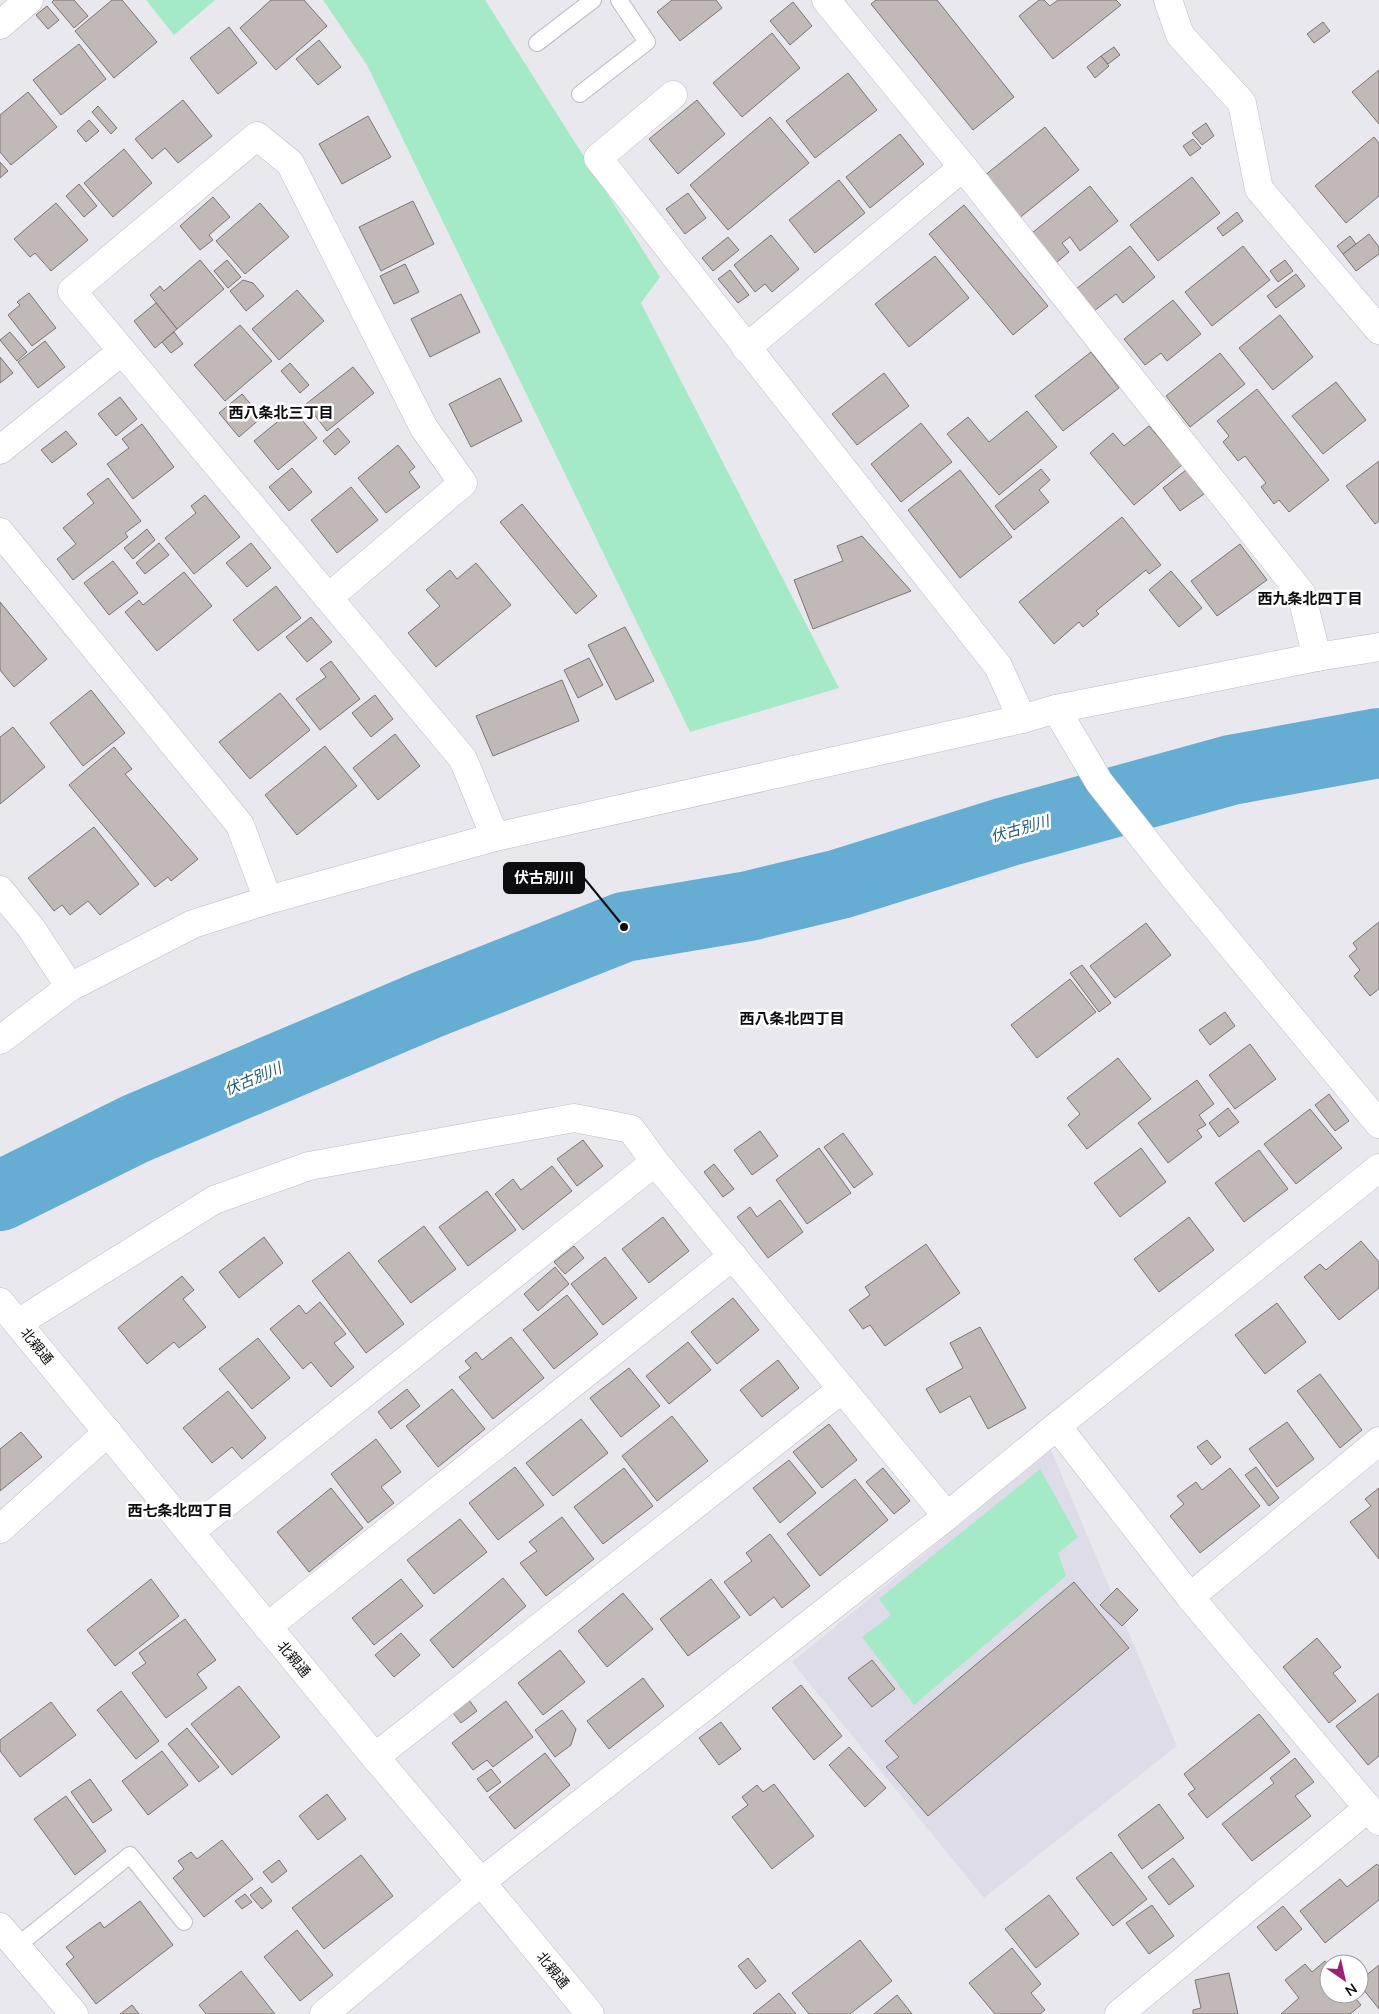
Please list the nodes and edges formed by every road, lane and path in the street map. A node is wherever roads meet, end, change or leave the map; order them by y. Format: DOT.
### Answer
graph roads {
  1 [pos="29,0"];
  2 [pos="593,0"];
  3 [pos="619,0"];
  4 [pos="826,0"];
  5 [pos="1168,0"];
  6 [pos="0,25"];
  7 [pos="537,43"];
  8 [pos="580,94"];
  9 [pos="673,95"];
  10 [pos="963,168"];
  11 [pos="1379,330"];
  12 [pos="746,348"];
  13 [pos="122,351"];
  14 [pos="0,450"];
  15 [pos="0,532"];
  16 [pos="328,598"];
  17 [pos="1379,648"];
  18 [pos="1317,657"];
  19 [pos="1056,708"];
  20 [pos="1022,719"];
  21 [pos="496,837"];
  22 [pos="0,890"];
  23 [pos="268,900"];
  24 [pos="70,987"];
  25 [pos="0,1040"];
  26 [pos="1379,1124"];
  27 [pos="655,1162"];
  28 [pos="1379,1168"];
  29 [pos="733,1256"];
  30 [pos="0,1302"];
  31 [pos="18,1323"];
  32 [pos="842,1388"];
  33 [pos="1057,1426"];
  34 [pos="108,1432"];
  35 [pos="1379,1441"];
  36 [pos="947,1516"];
  37 [pos="0,1529"];
  38 [pos="190,1532"];
  39 [pos="1190,1597"];
  40 [pos="267,1627"];
  41 [pos="375,1757"];
  42 [pos="1373,1814"];
  43 [pos="481,1882"];
  44 [pos="184,1922"];
  45 [pos="8,1936"];
  46 [pos="74,2014"];
  47 [pos="324,2014"];
  48 [pos="590,2014"];
  49 [pos="1119,2014"];
  1 -- 6 [label="street"];
  2 -- 7 [label="lane"];
  3 -- 8 [label="lane"];
  4 -- 10 [label="street"];
  5 -- 11 [label="street"];
  9 -- 12 [label="street"];
  10 -- 12 [label="street"];
  10 -- 18 [label="street"];
  12 -- 20 [label="street"];
  13 -- 14 [label="street"];
  13 -- 16 [label="street"];
  13 -- 16 [label="street"];
  15 -- 23 [label="street"];
  16 -- 21 [label="street"];
  17 -- 18 [label="street"];
  18 -- 19 [label="street"];
  19 -- 20 [label="street"];
  19 -- 26 [label="street"];
  20 -- 21 [label="street"];
  21 -- 23 [label="street"];
  22 -- 24 [label="street"];
  23 -- 24 [label="street"];
  24 -- 25 [label="street"];
  27 -- 29 [label="street"];
  27 -- 31 [label="street"];
  27 -- 38 [label="street"];
  28 -- 33 [label="street"];
  29 -- 32 [label="street"];
  29 -- 40 [label="street"];
  30 -- 31 [label="street, 北親通"];
  31 -- 34 [label="street, 北親通"];
  32 -- 36 [label="street"];
  32 -- 41 [label="street"];
  33 -- 36 [label="street"];
  33 -- 39 [label="street"];
  34 -- 37 [label="street"];
  34 -- 38 [label="street, 北親通"];
  35 -- 39 [label="street"];
  36 -- 43 [label="street"];
  38 -- 40 [label="street, 北親通"];
  39 -- 42 [label="street"];
  40 -- 41 [label="street, 北親通"];
  41 -- 43 [label="street, 北親通"];
  42 -- 49 [label="street"];
  43 -- 47 [label="street"];
  43 -- 48 [label="street, 北親通"];
  44 -- 45 [label="lane"];
  45 -- 46 [label="street"];
}
